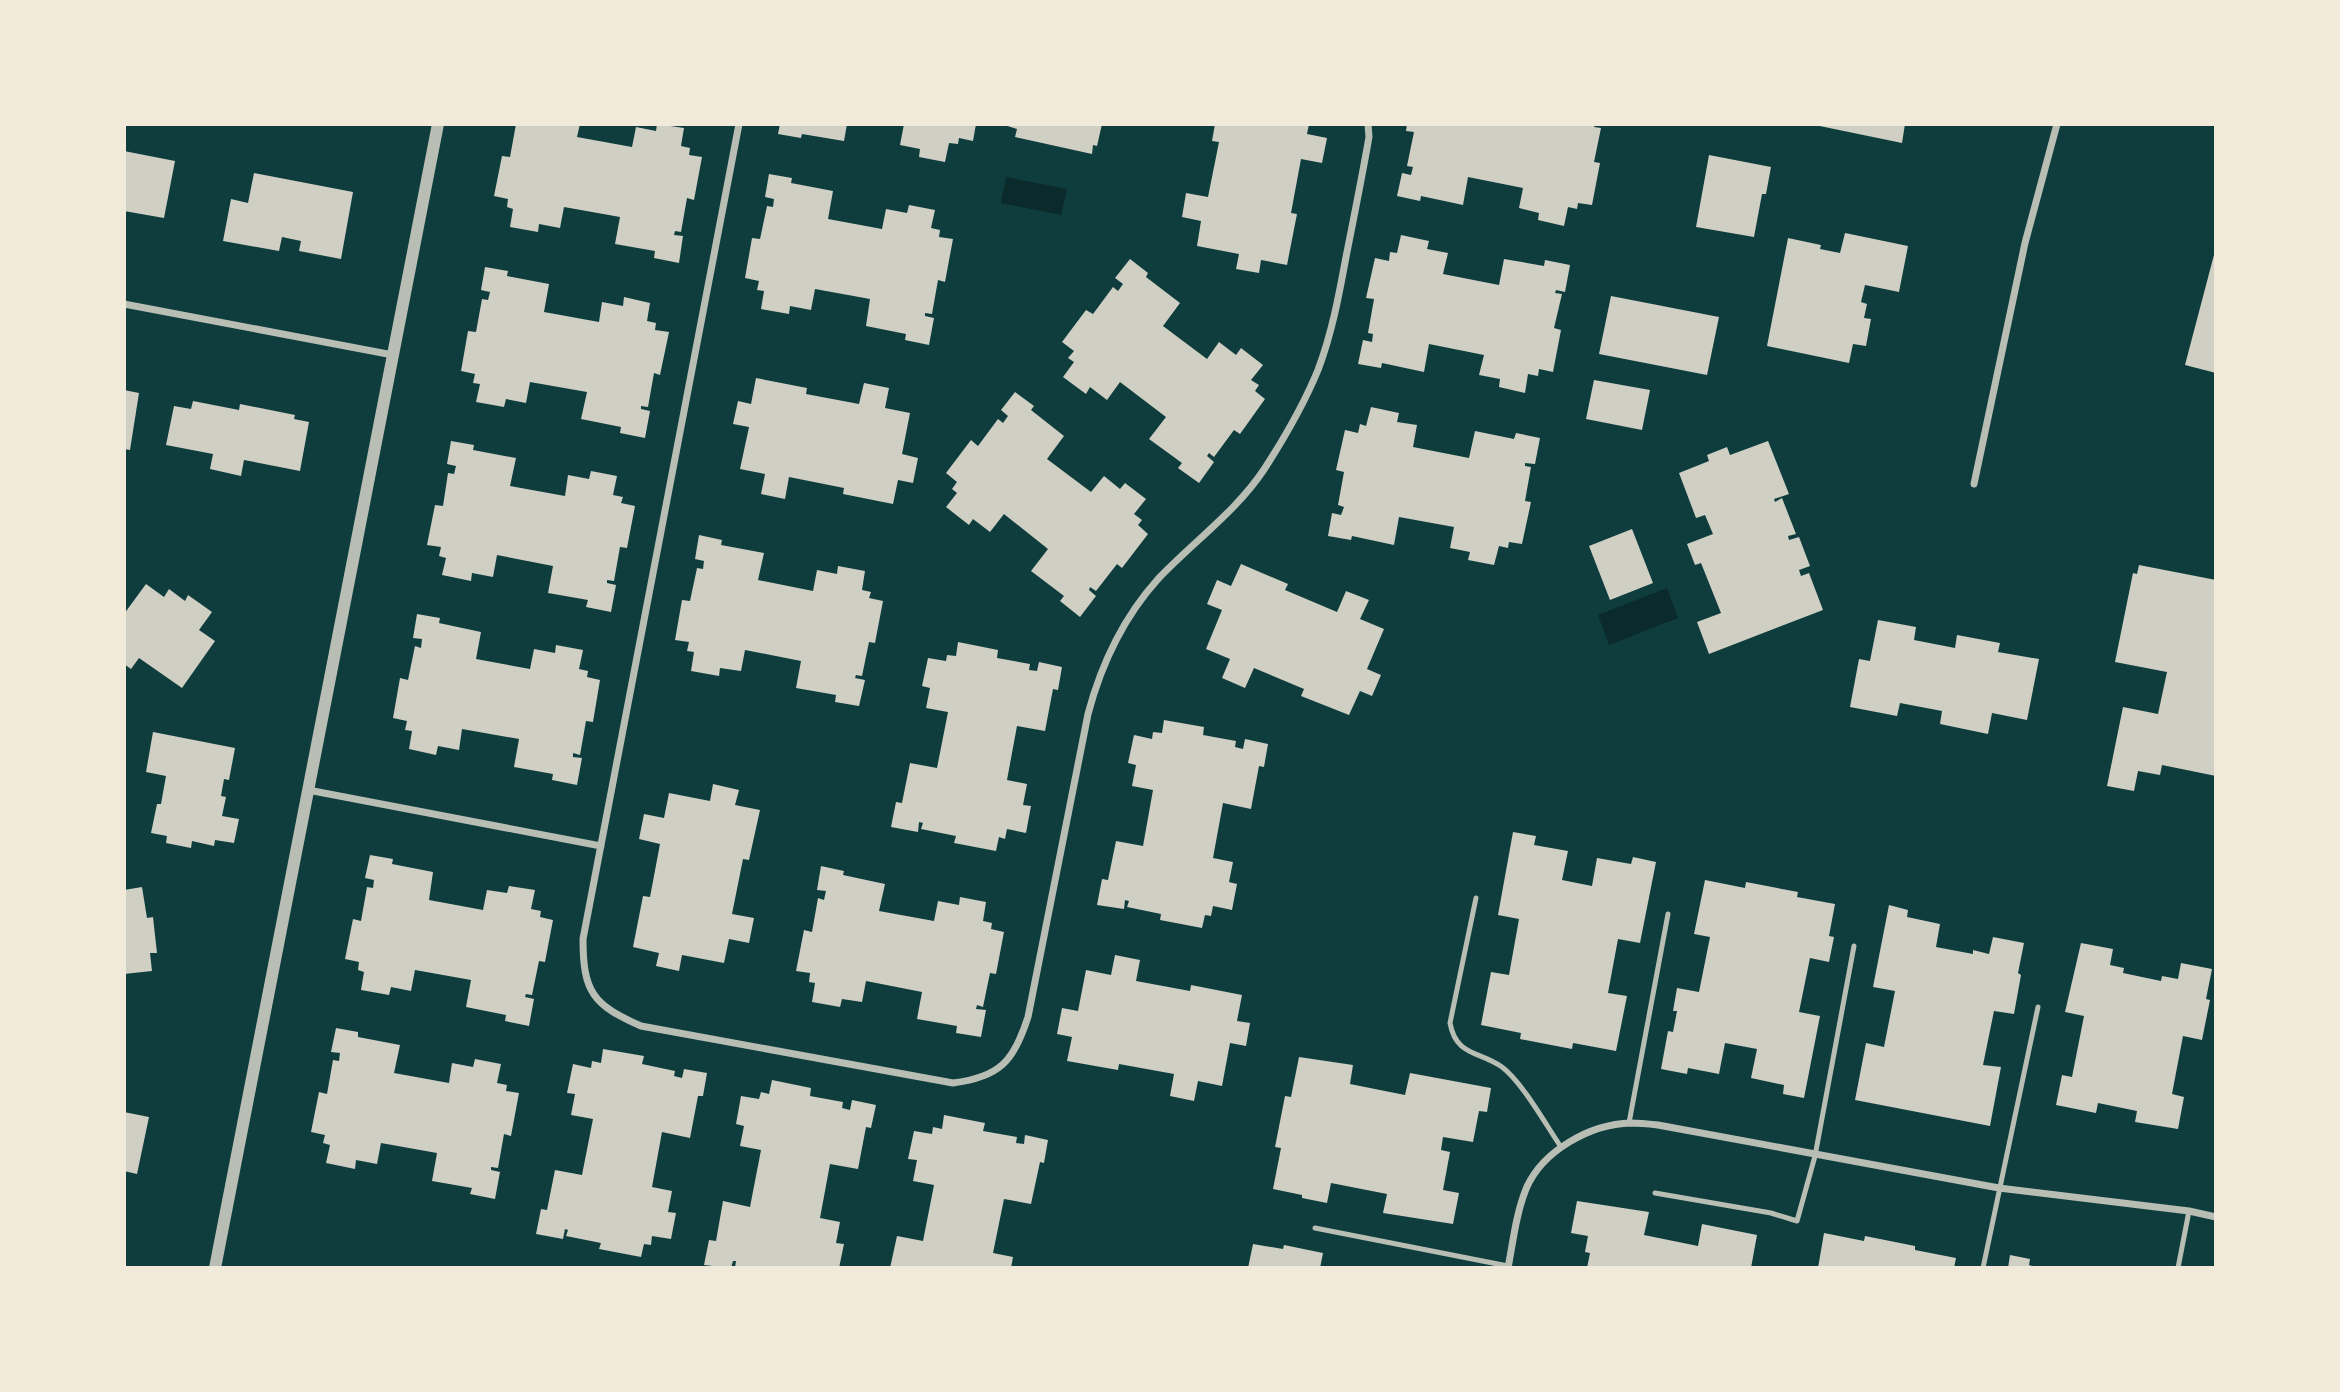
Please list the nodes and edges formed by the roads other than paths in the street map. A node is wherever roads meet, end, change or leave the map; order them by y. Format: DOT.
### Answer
graph roads {
  1 [pos="438,124"];
  2 [pos="739,124"];
  3 [pos="1368,124"];
  4 [pos="2057,124"];
  5 [pos="124,304"];
  6 [pos="393,355"];
  7 [pos="1974,484"];
  8 [pos="308,790"];
  9 [pos="601,846"];
  10 [pos="1476,898"];
  11 [pos="1668,914"];
  12 [pos="1854,946"];
  13 [pos="2038,1007"];
  14 [pos="1629,1123"];
  15 [pos="1561,1147"];
  16 [pos="1815,1156"];
  17 [pos="1999,1188"];
  18 [pos="1655,1193"];
  19 [pos="2189,1211"];
  20 [pos="2216,1217"];
  21 [pos="1315,1228"];
  22 [pos="1508,1267"];
  23 [pos="215,1268"];
  24 [pos="1983,1268"];
  25 [pos="2178,1268"];
  1 -- 6 [label="street"];
  2 -- 9 [label="street"];
  3 -- 9 [label="street"];
  4 -- 7 [label="street"];
  5 -- 6 [label="street"];
  6 -- 8 [label="street"];
  8 -- 9 [label="street"];
  8 -- 23 [label="street"];
  10 -- 15 [label="lane"];
  11 -- 14 [label="lane"];
  12 -- 16 [label="lane"];
  13 -- 17 [label="lane"];
  14 -- 15 [label="street"];
  14 -- 16 [label="street"];
  15 -- 22 [label="street"];
  16 -- 17 [label="street"];
  16 -- 18 [label="lane"];
  17 -- 19 [label="street"];
  17 -- 24 [label="lane"];
  19 -- 20 [label="street"];
  19 -- 25 [label="lane"];
  21 -- 22 [label="lane"];
}
